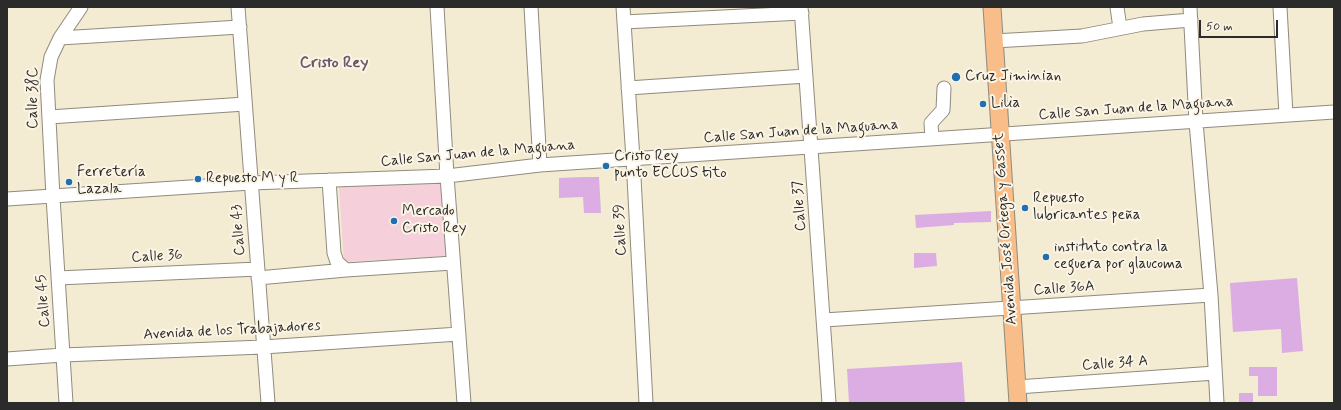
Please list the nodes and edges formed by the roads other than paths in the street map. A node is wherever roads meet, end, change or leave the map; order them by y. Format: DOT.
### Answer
graph roads {
  1 [pos="81,7"];
  2 [pos="238,7"];
  3 [pos="437,7"];
  4 [pos="531,7"];
  5 [pos="623,7"];
  6 [pos="992,7"];
  7 [pos="1117,7"];
  8 [pos="1280,7"];
  9 [pos="801,10"];
  10 [pos="1191,13"];
  11 [pos="624,22"];
  12 [pos="240,27"];
  13 [pos="1120,28"];
  14 [pos="60,38"];
  15 [pos="994,41"];
  16 [pos="806,76"];
  17 [pos="628,88"];
  18 [pos="944,88"];
  19 [pos="245,104"];
  20 [pos="1334,112"];
  21 [pos="1286,115"];
  22 [pos="49,117"];
  23 [pos="1196,122"];
  24 [pos="1000,135"];
  25 [pos="932,139"];
  26 [pos="811,147"];
  27 [pos="633,159"];
  28 [pos="540,165"];
  29 [pos="447,176"];
  30 [pos="329,180"];
  31 [pos="251,183"];
  32 [pos="53,197"];
  33 [pos="7,199"];
  34 [pos="453,263"];
  35 [pos="346,270"];
  36 [pos="258,273"];
  37 [pos="58,278"];
  38 [pos="1211,295"];
  39 [pos="1012,309"];
  40 [pos="824,320"];
  41 [pos="459,334"];
  42 [pos="263,347"];
  43 [pos="63,355"];
  44 [pos="7,359"];
  45 [pos="1215,373"];
  46 [pos="1017,395"];
  47 [pos="66,403"];
  48 [pos="268,403"];
  49 [pos="464,403"];
  50 [pos="646,403"];
  51 [pos="830,403"];
  52 [pos="1217,403"];
  1 -- 14 [label="street, Calle 38C"];
  2 -- 12 [label="street, Calle 43"];
  3 -- 29 [label="street"];
  4 -- 28 [label="street"];
  5 -- 11 [label="street, Calle 39"];
  6 -- 15 [label="main road, Avenida José Ortega y Gasset"];
  7 -- 13 [label="street"];
  8 -- 21 [label="street"];
  9 -- 11 [label="street"];
  9 -- 16 [label="street, Calle 37"];
  10 -- 13 [label="street"];
  10 -- 23 [label="street"];
  11 -- 17 [label="street, Calle 39"];
  12 -- 14 [label="street"];
  12 -- 19 [label="street, Calle 43"];
  13 -- 15 [label="street"];
  14 -- 22 [label="street, Calle 38C"];
  15 -- 24 [label="main road, Avenida José Ortega y Gasset"];
  16 -- 17 [label="street"];
  16 -- 26 [label="street, Calle 37"];
  17 -- 27 [label="street, Calle 39"];
  18 -- 25 [label="street"];
  19 -- 22 [label="street"];
  19 -- 31 [label="street, Calle 43"];
  20 -- 21 [label="street, Calle San Juan de la Maguana"];
  21 -- 23 [label="street, Calle San Juan de la Maguana"];
  22 -- 32 [label="street, Calle 38C"];
  23 -- 24 [label="street, Calle San Juan de la Maguana"];
  23 -- 38 [label="street"];
  24 -- 25 [label="street, Calle San Juan de la Maguana"];
  24 -- 39 [label="main road, Avenida José Ortega y Gasset"];
  25 -- 26 [label="street, Calle San Juan de la Maguana"];
  26 -- 27 [label="street, Calle San Juan de la Maguana"];
  26 -- 40 [label="street, Calle 37"];
  27 -- 28 [label="street, Calle San Juan de la Maguana"];
  27 -- 50 [label="street, Calle 39"];
  28 -- 29 [label="street, Calle San Juan de la Maguana"];
  29 -- 30 [label="street, Calle San Juan de la Maguana"];
  29 -- 34 [label="street"];
  30 -- 31 [label="street, Calle San Juan de la Maguana"];
  30 -- 35 [label="street"];
  31 -- 32 [label="street, Calle San Juan de la Maguana"];
  31 -- 36 [label="street, Calle 43"];
  32 -- 33 [label="street, Calle San Juan de la Maguana"];
  32 -- 37 [label="street, Calle 45"];
  34 -- 35 [label="street, Calle 36"];
  34 -- 41 [label="street"];
  35 -- 36 [label="street, Calle 36"];
  36 -- 37 [label="street, Calle 36"];
  36 -- 42 [label="street, Calle 43"];
  37 -- 43 [label="street, Calle 45"];
  38 -- 39 [label="street, Calle 36A"];
  38 -- 45 [label="street"];
  39 -- 40 [label="street, Calle 36A"];
  39 -- 46 [label="main road, Avenida José Ortega y Gasset"];
  40 -- 51 [label="street, Calle 37"];
  41 -- 42 [label="street, Avenida de los Trabajadores"];
  41 -- 49 [label="street"];
  42 -- 43 [label="street, Avenida de los Trabajadores"];
  42 -- 48 [label="street, Calle 43"];
  43 -- 44 [label="street, Avenida de los Trabajadores"];
  43 -- 47 [label="street, Calle 45"];
  45 -- 46 [label="street, Calle 34 A"];
  45 -- 52 [label="street"];
}
